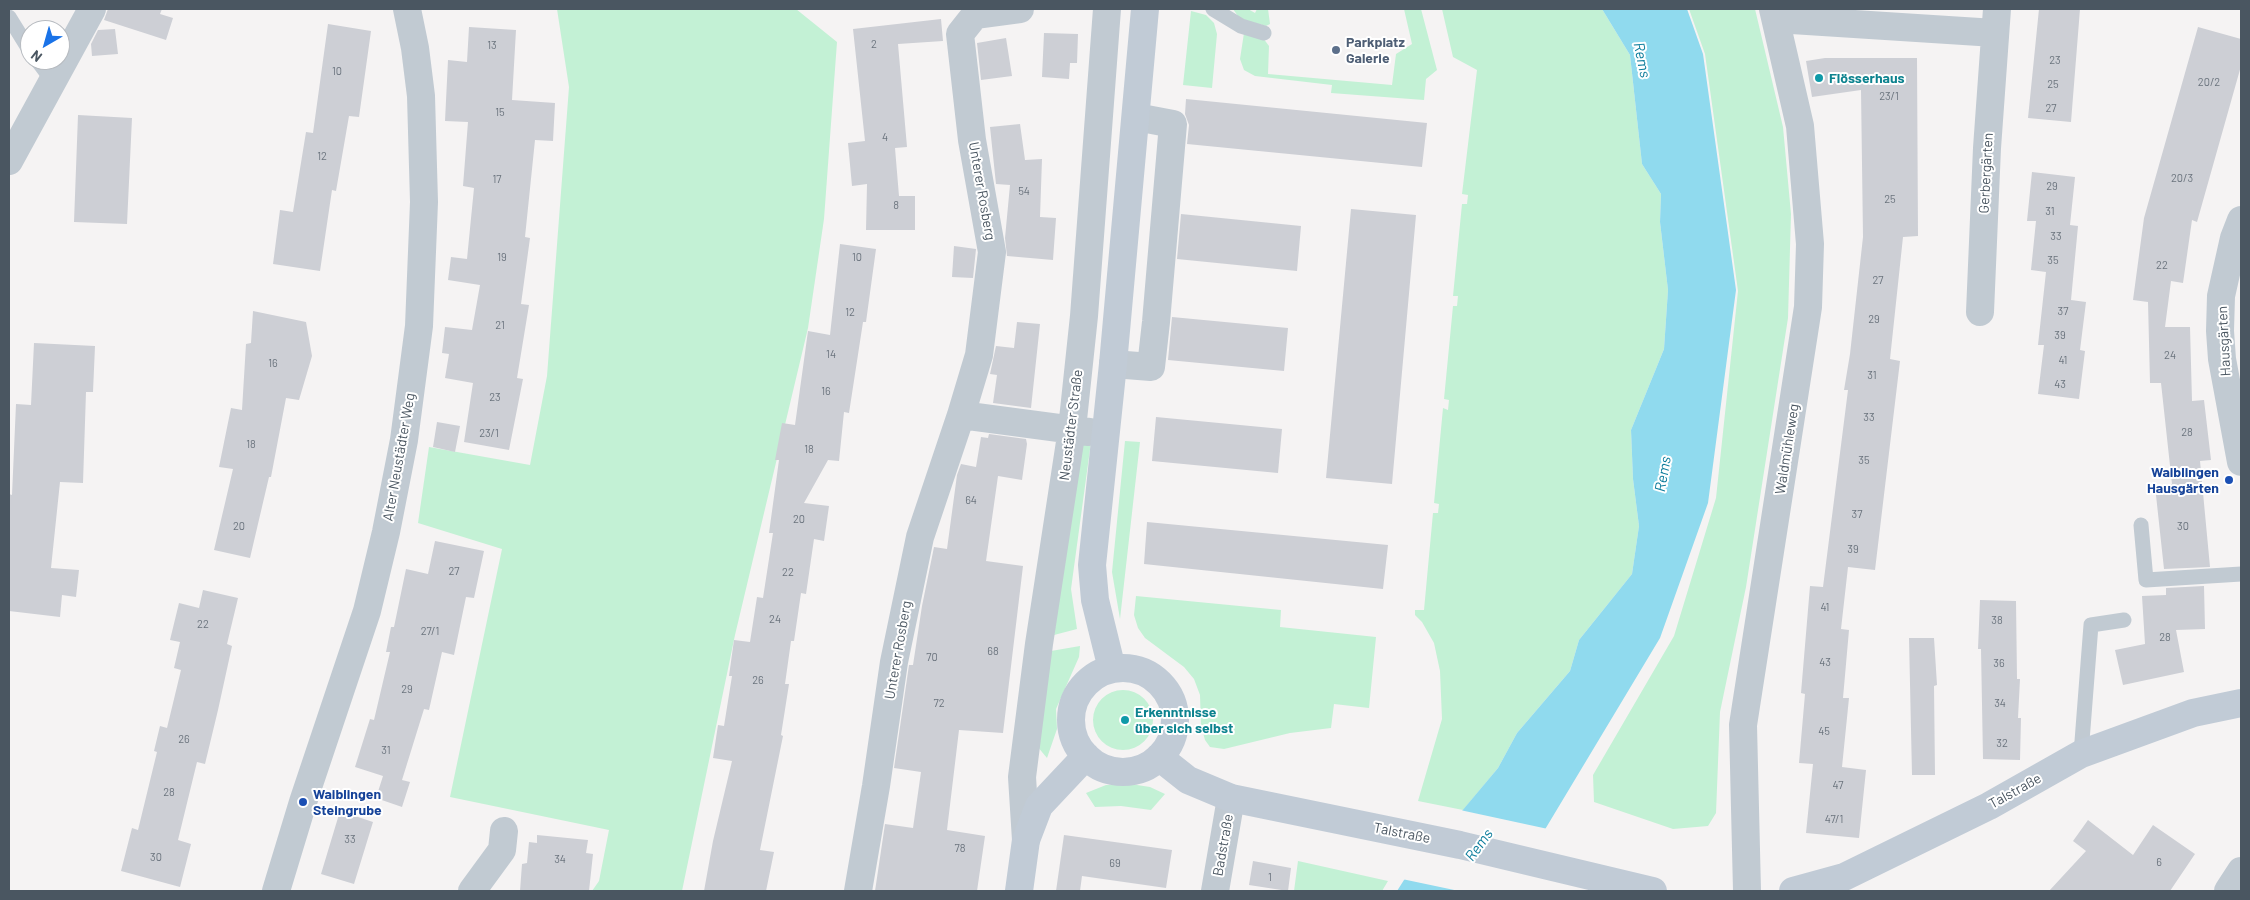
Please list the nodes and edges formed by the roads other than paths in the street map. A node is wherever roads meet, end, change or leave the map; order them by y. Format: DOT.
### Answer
graph roads {
  1 [pos="92,9"];
  2 [pos="407,9"];
  3 [pos="1020,9"];
  4 [pos="1107,9"];
  5 [pos="1145,9"];
  6 [pos="1217,10"];
  7 [pos="1775,14"];
  8 [pos="9,17"];
  9 [pos="1996,21"];
  10 [pos="1264,34"];
  11 [pos="20,35"];
  12 [pos="70,37"];
  13 [pos="44,70"];
  14 [pos="1136,117"];
  15 [pos="9,161"];
  16 [pos="2241,220"];
  17 [pos="1980,312"];
  18 [pos="1113,364"];
  19 [pos="961,415"];
  20 [pos="1072,430"];
  21 [pos="1105,434"];
  22 [pos="2241,462"];
  23 [pos="2141,526"];
  24 [pos="2241,574"];
  25 [pos="2124,620"];
  26 [pos="1112,669"];
  27 [pos="2241,703"];
  28 [pos="2081,754"];
  29 [pos="1086,756"];
  30 [pos="1159,757"];
  31 [pos="1231,798"];
  32 [pos="504,831"];
  33 [pos="1026,840"];
  34 [pos="2241,871"];
  35 [pos="276,891"];
  36 [pos="472,891"];
  37 [pos="858,891"];
  38 [pos="1019,891"];
  39 [pos="1215,891"];
  40 [pos="1653,891"];
  41 [pos="1747,891"];
  42 [pos="1794,891"];
  43 [pos="2228,891"];
  1 -- 12 [label="street"];
  2 -- 35 [label="street, Alter Neustädter Weg"];
  3 -- 19 [label="street, Unterer Rosberg"];
  4 -- 20 [label="street, Neustädter Straße"];
  5 -- 14 [label="street"];
  6 -- 10 [label="lane"];
  7 -- 9 [label="street, Gerbergärten"];
  7 -- 41 [label="street, Waldmühleweg"];
  8 -- 11 [label="lane"];
  9 -- 17 [label="street, Gerbergärten"];
  13 -- 15 [label="street"];
  14 -- 18 [label="street"];
  14 -- 18 [label="street"];
  16 -- 22 [label="street, Hausgärten"];
  18 -- 21 [label="street"];
  19 -- 20 [label="street"];
  19 -- 37 [label="street, Unterer Rosberg"];
  20 -- 21 [label="street"];
  20 -- 33 [label="street, Neustädter Straße"];
  21 -- 26 [label="street"];
  23 -- 24 [label="lane"];
  25 -- 28 [label="lane"];
  26 -- 29 [label="street"];
  26 -- 30 [label="street"];
  27 -- 28 [label="street, Talstraße"];
  28 -- 42 [label="street, Talstraße"];
  29 -- 30 [label="street"];
  29 -- 33 [label="street, Neustädter Straße"];
  30 -- 31 [label="street, Talstraße"];
  31 -- 39 [label="street, Badstraße"];
  31 -- 40 [label="street, Talstraße"];
  32 -- 36 [label="street"];
  33 -- 38 [label="street, Neustädter Straße"];
  34 -- 43 [label="street"];
}
